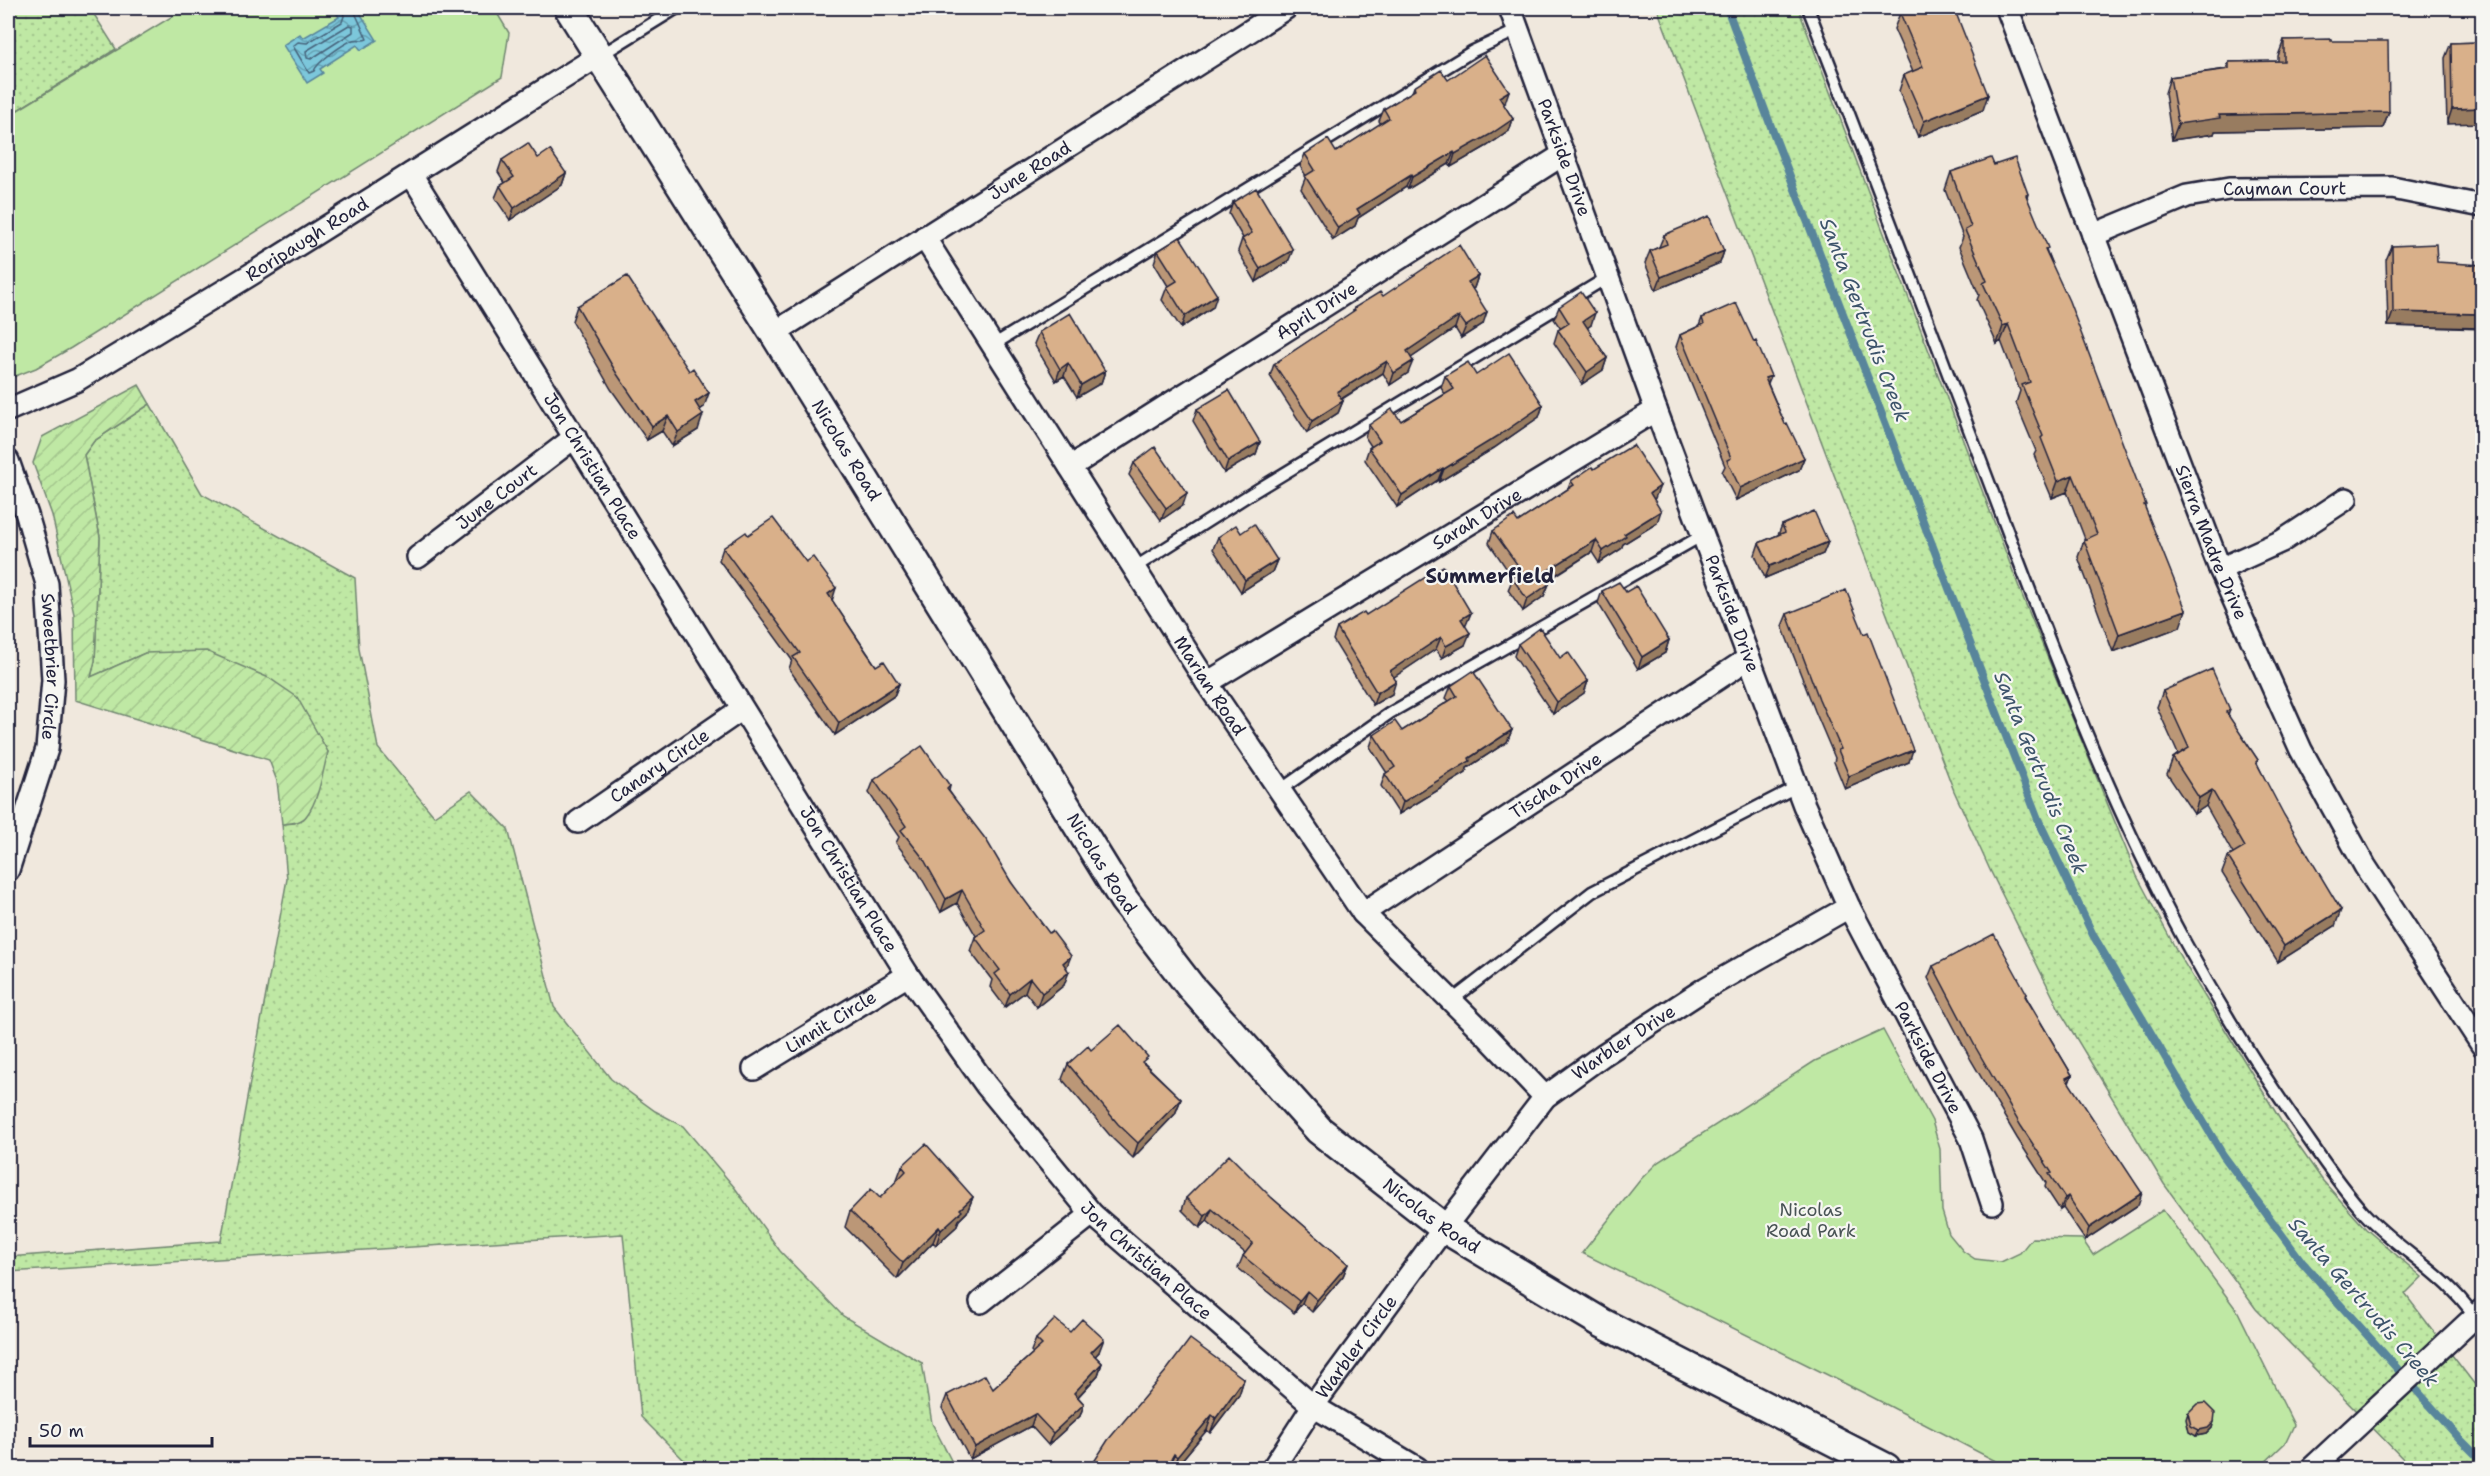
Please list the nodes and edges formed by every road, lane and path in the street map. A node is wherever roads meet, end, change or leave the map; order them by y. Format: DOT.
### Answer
graph roads {
  1 [pos="570,8"];
  2 [pos="677,8"];
  3 [pos="1286,8"];
  4 [pos="1510,8"];
  5 [pos="1808,8"];
  6 [pos="2007,8"];
  7 [pos="1518,30"];
  8 [pos="600,56"];
  9 [pos="1564,154"];
  10 [pos="411,174"];
  11 [pos="2482,206"];
  12 [pos="2093,235"];
  13 [pos="924,237"];
  14 [pos="1608,277"];
  15 [pos="774,333"];
  16 [pos="993,345"];
  17 [pos="8,410"];
  18 [pos="1656,410"];
  19 [pos="575,436"];
  20 [pos="8,461"];
  21 [pos="1070,466"];
  22 [pos="2346,499"];
  23 [pos="1703,535"];
  24 [pos="418,557"];
  25 [pos="1134,568"];
  26 [pos="2220,569"];
  27 [pos="1749,658"];
  28 [pos="1207,683"];
  29 [pos="742,709"];
  30 [pos="1798,786"];
  31 [pos="1280,790"];
  32 [pos="578,822"];
  33 [pos="8,870"];
  34 [pos="1849,907"];
  35 [pos="1364,913"];
  36 [pos="908,975"];
  37 [pos="1450,1001"];
  38 [pos="2482,1045"];
  39 [pos="754,1069"];
  40 [pos="1545,1097"];
  41 [pos="1992,1203"];
  42 [pos="1092,1214"];
  43 [pos="1444,1228"];
  44 [pos="981,1302"];
  45 [pos="2477,1320"];
  46 [pos="1313,1406"];
  47 [pos="1273,1468"];
  48 [pos="1417,1468"];
  49 [pos="1886,1468"];
  50 [pos="2312,1468"];
  1 -- 8 [label="main road, Nicolas Road"];
  2 -- 8 [label="lane"];
  3 -- 13 [label="street, June Road"];
  4 -- 7 [label="street, Parkside Drive"];
  5 -- 45 [label="lane"];
  6 -- 12 [label="street, Sierra Madre Drive"];
  7 -- 9 [label="street, Parkside Drive"];
  7 -- 16 [label="lane"];
  8 -- 10 [label="street, Roripaugh Road"];
  8 -- 15 [label="main road, Nicolas Road"];
  9 -- 14 [label="street, Parkside Drive"];
  9 -- 21 [label="street, April Drive"];
  10 -- 17 [label="street, Roripaugh Road"];
  10 -- 19 [label="street, Jon Christian Place"];
  11 -- 12 [label="street, Cayman Court"];
  12 -- 26 [label="street, Sierra Madre Drive"];
  13 -- 15 [label="street, June Road"];
  13 -- 16 [label="street, Marian Road"];
  14 -- 18 [label="street, Parkside Drive"];
  14 -- 25 [label="lane"];
  15 -- 43 [label="main road, Nicolas Road"];
  16 -- 21 [label="street, Marian Road"];
  18 -- 23 [label="street, Parkside Drive"];
  18 -- 28 [label="street, Sarah Drive"];
  19 -- 24 [label="street, June Court"];
  19 -- 29 [label="street, Jon Christian Place"];
  20 -- 33 [label="street, Sweetbrier Circle"];
  21 -- 25 [label="street, Marian Road"];
  22 -- 26 [label="street"];
  23 -- 27 [label="street, Parkside Drive"];
  23 -- 31 [label="lane"];
  25 -- 28 [label="street, Marian Road"];
  26 -- 38 [label="street, Sierra Madre Drive"];
  27 -- 30 [label="street, Parkside Drive"];
  27 -- 35 [label="street, Tischa Drive"];
  28 -- 31 [label="street, Marian Road"];
  29 -- 32 [label="street, Canary Circle"];
  29 -- 36 [label="street, Jon Christian Place"];
  30 -- 34 [label="street, Parkside Drive"];
  30 -- 37 [label="lane"];
  31 -- 35 [label="street, Marian Road"];
  34 -- 40 [label="street, Warbler Drive"];
  34 -- 41 [label="street, Parkside Drive"];
  35 -- 37 [label="street, Marian Road"];
  36 -- 39 [label="street, Linnit Circle"];
  36 -- 42 [label="street, Jon Christian Place"];
  37 -- 40 [label="street, Marian Road"];
  40 -- 43 [label="street, Warbler Drive"];
  42 -- 44 [label="street"];
  42 -- 46 [label="street, Jon Christian Place"];
  43 -- 46 [label="street, Warbler Circle"];
  43 -- 49 [label="main road, Nicolas Road"];
  45 -- 50 [label="street"];
  46 -- 47 [label="street, Warbler Circle"];
  46 -- 48 [label="street, Jon Christian Place"];
}
